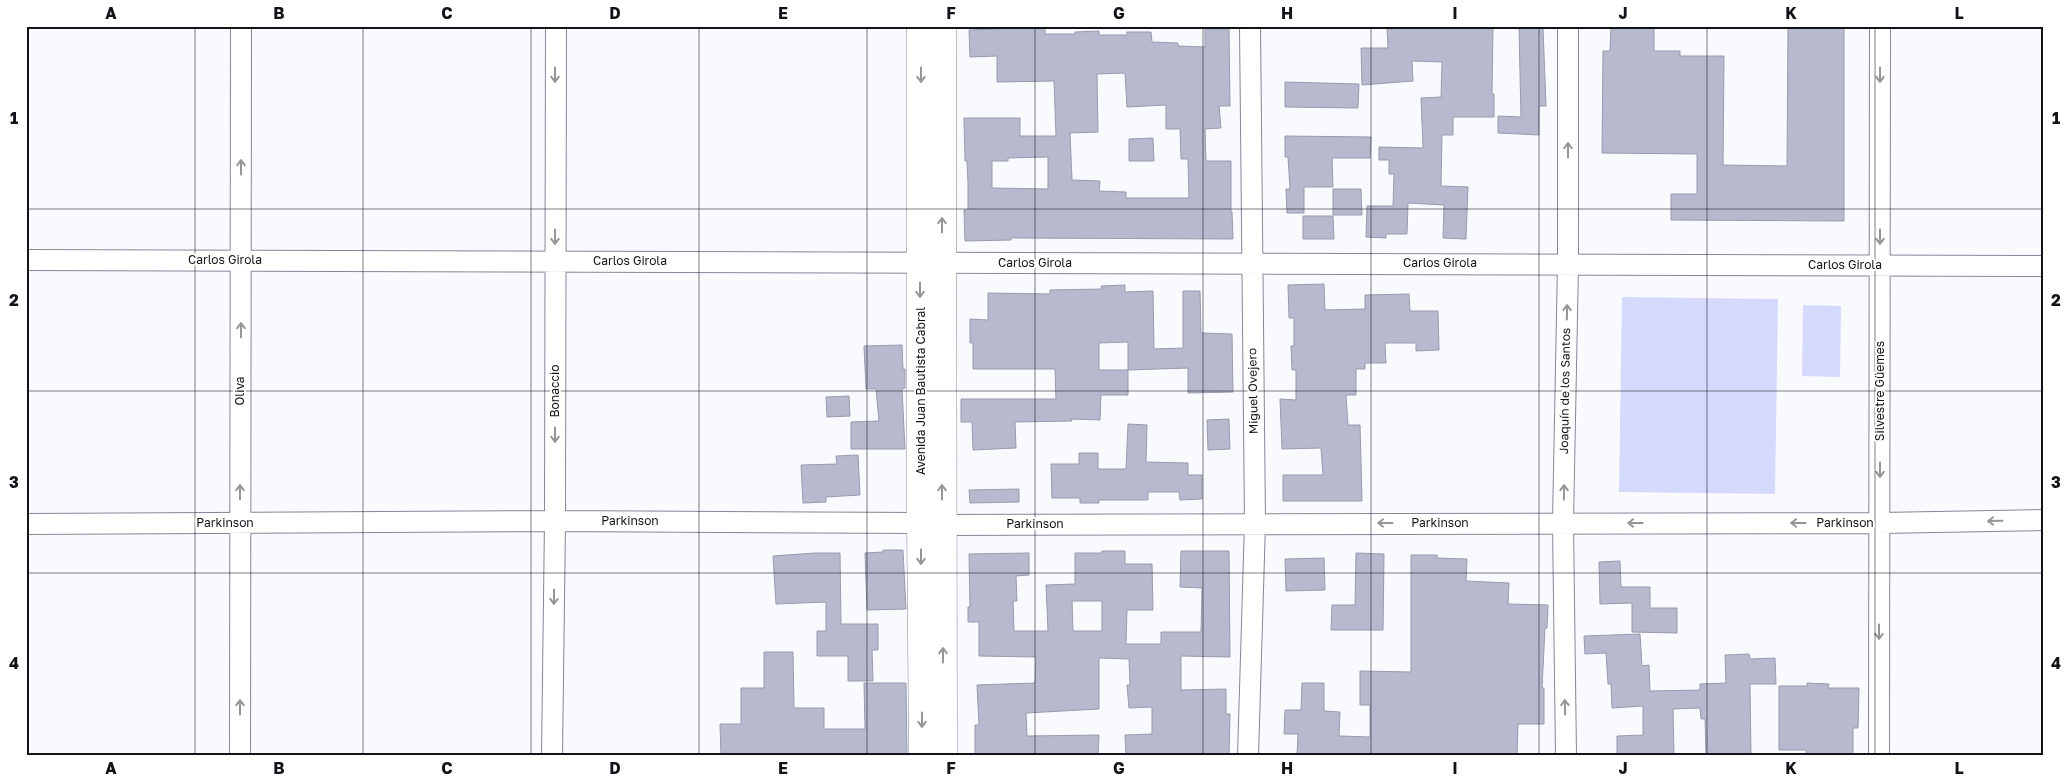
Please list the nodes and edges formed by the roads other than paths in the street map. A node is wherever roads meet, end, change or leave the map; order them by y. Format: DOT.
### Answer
graph roads {
  1 [pos="241,26"];
  2 [pos="556,26"];
  3 [pos="922,26"];
  4 [pos="942,26"];
  5 [pos="1250,26"];
  6 [pos="1568,26"];
  7 [pos="1880,26"];
  8 [pos="26,260"];
  9 [pos="241,260"];
  10 [pos="555,261"];
  11 [pos="931,262"];
  12 [pos="1251,262"];
  13 [pos="1568,264"];
  14 [pos="1880,265"];
  15 [pos="2044,266"];
  16 [pos="2044,520"];
  17 [pos="555,521"];
  18 [pos="240,523"];
  19 [pos="1255,523"];
  20 [pos="1563,523"];
  21 [pos="1880,523"];
  22 [pos="26,524"];
  23 [pos="931,524"];
  24 [pos="240,756"];
  25 [pos="552,756"];
  26 [pos="923,756"];
  27 [pos="943,756"];
  28 [pos="1248,756"];
  29 [pos="1566,756"];
  30 [pos="1879,756"];
  9 -- 1 [label="street, Oliva, one-way"];
  2 -- 10 [label="street, Bonaccio, one-way"];
  3 -- 11 [label="main road, Avenida Juan Bautista Cabral, one-way"];
  11 -- 4 [label="main road, Avenida Juan Bautista Cabral, one-way"];
  5 -- 12 [label="street, Miguel Ovejero"];
  13 -- 6 [label="street, Joaquín de los Santos, one-way"];
  7 -- 14 [label="street, Silvestre Güemes, one-way"];
  8 -- 9 [label="street, Carlos Girola"];
  9 -- 10 [label="street, Carlos Girola"];
  18 -- 9 [label="street, Oliva, one-way"];
  10 -- 11 [label="street, Carlos Girola"];
  10 -- 17 [label="street, Bonaccio, one-way"];
  11 -- 12 [label="street, Carlos Girola"];
  11 -- 23 [label="main road, Avenida Juan Bautista Cabral"];
  12 -- 13 [label="street, Carlos Girola"];
  12 -- 19 [label="street, Miguel Ovejero"];
  13 -- 14 [label="street, Carlos Girola"];
  20 -- 13 [label="street, Joaquín de los Santos, one-way"];
  14 -- 15 [label="street, Carlos Girola"];
  14 -- 21 [label="street, Silvestre Güemes, one-way"];
  16 -- 21 [label="street, Parkinson, one-way"];
  17 -- 18 [label="street, Parkinson"];
  17 -- 23 [label="street, Parkinson"];
  17 -- 25 [label="street, Bonaccio, one-way"];
  18 -- 22 [label="street, Parkinson"];
  24 -- 18 [label="street, Oliva, one-way"];
  20 -- 19 [label="street, Parkinson, one-way"];
  19 -- 23 [label="street, Parkinson"];
  19 -- 28 [label="street, Miguel Ovejero"];
  21 -- 20 [label="street, Parkinson, one-way"];
  29 -- 20 [label="street, Joaquín de los Santos, one-way"];
  21 -- 30 [label="street, Silvestre Güemes, one-way"];
  23 -- 26 [label="main road, Avenida Juan Bautista Cabral, one-way"];
  27 -- 23 [label="main road, Avenida Juan Bautista Cabral, one-way"];
}
